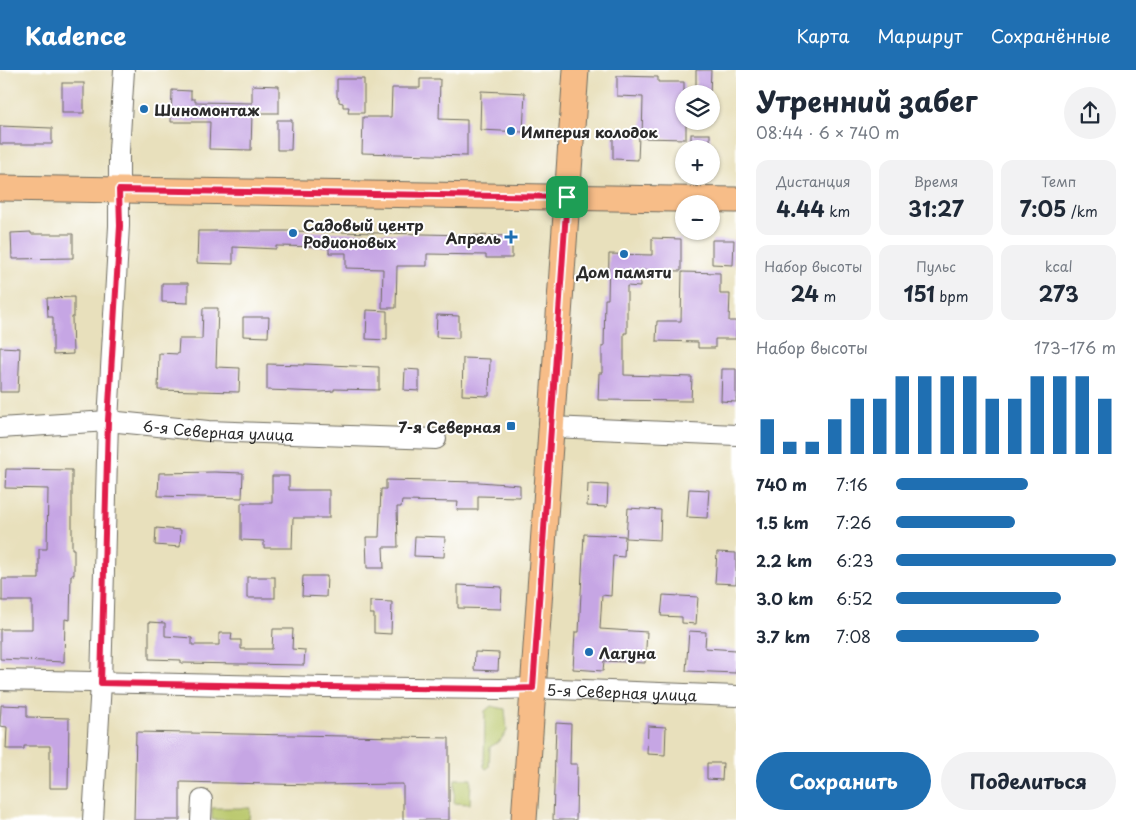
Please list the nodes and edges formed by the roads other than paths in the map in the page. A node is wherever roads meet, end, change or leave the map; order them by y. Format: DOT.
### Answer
graph roads {
  1 [pos="124,70"];
  2 [pos="576,70"];
  3 [pos="0,188"];
  4 [pos="119,190"];
  5 [pos="567,197"];
  6 [pos="736,200"];
  7 [pos="108,421"];
  8 [pos="551,427"];
  9 [pos="0,428"];
  10 [pos="736,435"];
  11 [pos="436,439"];
  12 [pos="0,680"];
  13 [pos="101,683"];
  14 [pos="533,688"];
  15 [pos="736,696"];
  16 [pos="202,800"];
  17 [pos="93,820"];
  18 [pos="201,820"];
  19 [pos="524,820"];
  1 -- 4 [label="street"];
  2 -- 5 [label="main road"];
  3 -- 4 [label="main road"];
  4 -- 5 [label="main road"];
  4 -- 7 [label="street"];
  5 -- 6 [label="main road"];
  5 -- 8 [label="main road"];
  7 -- 9 [label="street, 6-я Северная улица"];
  7 -- 11 [label="street, 6-я Северная улица"];
  7 -- 13 [label="street"];
  8 -- 10 [label="street"];
  8 -- 14 [label="main road"];
  12 -- 13 [label="street, 5-я Северная улица"];
  13 -- 14 [label="street, 5-я Северная улица"];
  13 -- 17 [label="street"];
  14 -- 15 [label="street, 5-я Северная улица"];
  14 -- 19 [label="main road"];
  16 -- 18 [label="street"];
}
